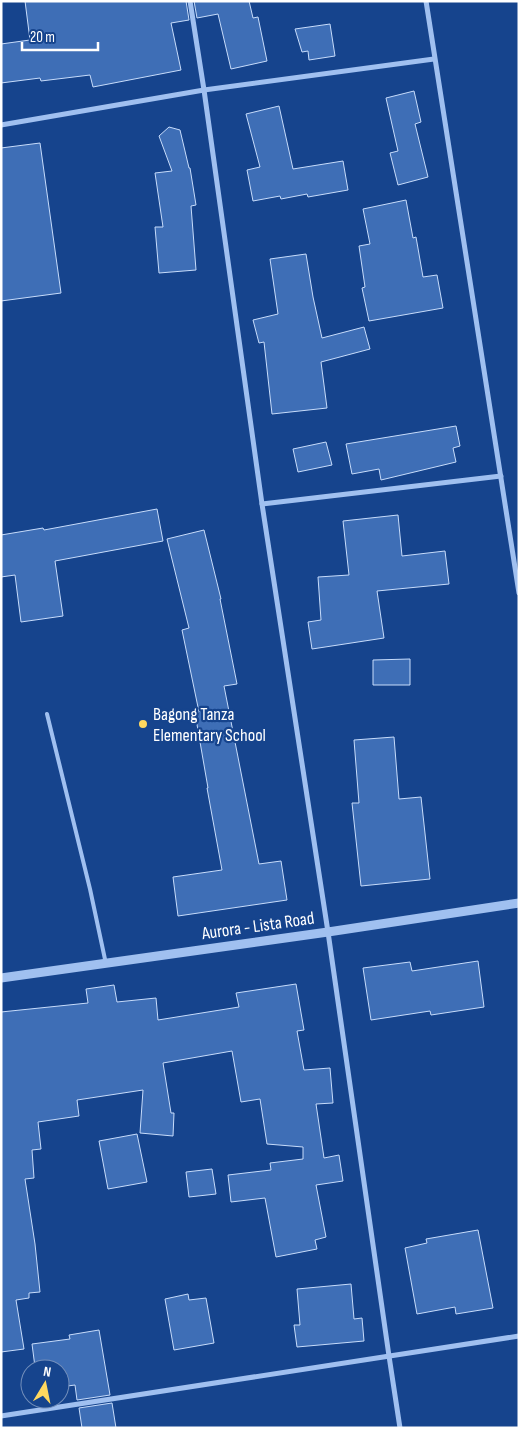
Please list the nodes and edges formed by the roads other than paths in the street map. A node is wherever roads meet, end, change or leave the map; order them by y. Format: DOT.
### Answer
graph roads {
  1 [pos="190,1"];
  2 [pos="426,1"];
  3 [pos="434,58"];
  4 [pos="204,90"];
  5 [pos="1,125"];
  6 [pos="501,476"];
  7 [pos="262,504"];
  8 [pos="519,593"];
  9 [pos="47,714"];
  10 [pos="519,903"];
  11 [pos="328,932"];
  12 [pos="106,964"];
  13 [pos="1,978"];
  14 [pos="519,1336"];
  15 [pos="389,1356"];
  16 [pos="1,1416"];
  17 [pos="400,1428"];
  1 -- 4 [label="street"];
  2 -- 3 [label="street"];
  3 -- 4 [label="street"];
  3 -- 6 [label="street"];
  4 -- 5 [label="street"];
  4 -- 7 [label="street"];
  6 -- 7 [label="street"];
  6 -- 8 [label="street"];
  7 -- 11 [label="street"];
  9 -- 12 [label="lane"];
  10 -- 11 [label="street, Aurora - Lista Road"];
  11 -- 12 [label="street, Aurora - Lista Road"];
  11 -- 15 [label="street"];
  12 -- 13 [label="street, Aurora - Lista Road"];
  14 -- 15 [label="street"];
  15 -- 16 [label="street"];
  15 -- 17 [label="street"];
}
